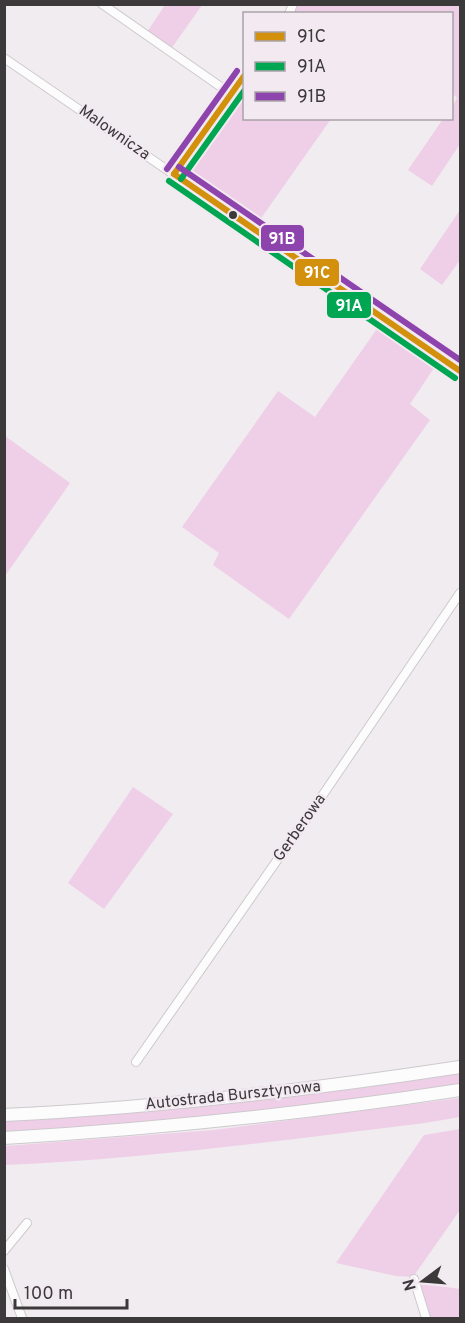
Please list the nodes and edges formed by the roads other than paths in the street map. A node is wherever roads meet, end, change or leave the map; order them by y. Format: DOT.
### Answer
graph roads {
  1 [pos="102,4"];
  2 [pos="4,58"];
  3 [pos="243,77"];
  4 [pos="231,94"];
  5 [pos="174,174"];
  6 [pos="460,371"];
  7 [pos="460,593"];
  8 [pos="136,1062"];
  9 [pos="460,1067"];
  10 [pos="460,1090"];
  11 [pos="4,1115"];
  12 [pos="4,1138"];
  13 [pos="27,1223"];
  14 [pos="4,1251"];
  15 [pos="4,1269"];
  16 [pos="414,1279"];
  17 [pos="21,1318"];
  18 [pos="426,1318"];
  1 -- 4 [label="street"];
  2 -- 5 [label="street, Malownicza"];
  3 -- 4 [label="street"];
  4 -- 5 [label="street"];
  5 -- 6 [label="street, Malownicza"];
  7 -- 8 [label="street, Gerberowa"];
  9 -- 11 [label="highway, Autostrada Bursztynowa"];
  10 -- 12 [label="highway, Autostrada Bursztynowa"];
  13 -- 14 [label="street"];
  15 -- 17 [label="street"];
  16 -- 18 [label="street"];
}
